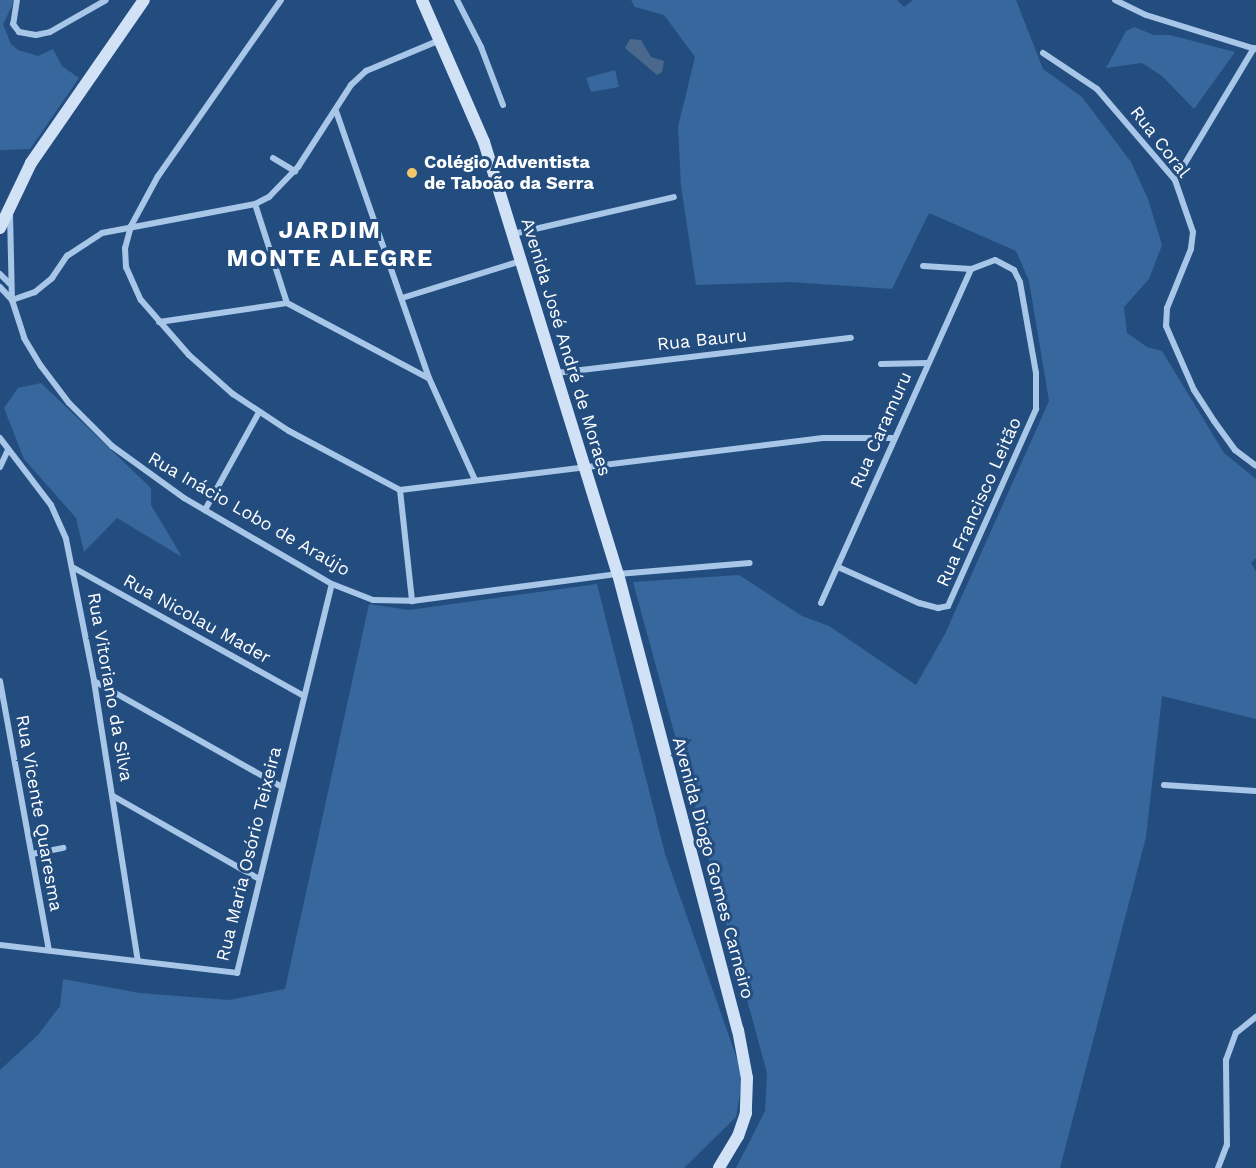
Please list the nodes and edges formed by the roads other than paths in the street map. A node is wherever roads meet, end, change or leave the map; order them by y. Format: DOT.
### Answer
graph roads {
  1 [pos="17,0"];
  2 [pos="106,0"];
  3 [pos="144,0"];
  4 [pos="281,0"];
  5 [pos="422,0"];
  6 [pos="457,0"];
  7 [pos="1115,0"];
  8 [pos="441,39"];
  9 [pos="1255,48"];
  10 [pos="1043,53"];
  11 [pos="503,105"];
  12 [pos="336,111"];
  13 [pos="273,158"];
  14 [pos="295,171"];
  15 [pos="1175,180"];
  16 [pos="674,197"];
  17 [pos="255,204"];
  18 [pos="10,208"];
  19 [pos="131,225"];
  20 [pos="0,228"];
  21 [pos="513,234"];
  22 [pos="521,261"];
  23 [pos="923,266"];
  24 [pos="971,269"];
  25 [pos="0,274"];
  26 [pos="10,284"];
  27 [pos="0,286"];
  28 [pos="402,298"];
  29 [pos="12,300"];
  30 [pos="287,303"];
  31 [pos="159,322"];
  32 [pos="851,338"];
  33 [pos="928,363"];
  34 [pos="881,364"];
  35 [pos="556,373"];
  36 [pos="429,378"];
  37 [pos="259,412"];
  38 [pos="0,438"];
  39 [pos="893,438"];
  40 [pos="8,450"];
  41 [pos="1256,466"];
  42 [pos="0,467"];
  43 [pos="585,469"];
  44 [pos="475,480"];
  45 [pos="400,490"];
  46 [pos="205,510"];
  47 [pos="750,563"];
  48 [pos="838,567"];
  49 [pos="74,568"];
  50 [pos="618,574"];
  51 [pos="332,584"];
  52 [pos="412,601"];
  53 [pos="821,603"];
  54 [pos="0,681"];
  55 [pos="94,681"];
  56 [pos="304,696"];
  57 [pos="1164,785"];
  58 [pos="282,787"];
  59 [pos="1256,791"];
  60 [pos="113,796"];
  61 [pos="63,848"];
  62 [pos="32,854"];
  63 [pos="259,879"];
  64 [pos="0,945"];
  65 [pos="49,950"];
  66 [pos="138,962"];
  67 [pos="1256,1017"];
  68 [pos="719,1168"];
  69 [pos="1218,1168"];
  1 -- 2 [label="street"];
  3 -- 18 [label="street"];
  4 -- 19 [label="street"];
  5 -- 8 [label="street, Avenida José André de Moraes"];
  6 -- 11 [label="street"];
  7 -- 9 [label="street"];
  8 -- 12 [label="street"];
  8 -- 21 [label="street, Avenida José André de Moraes"];
  9 -- 15 [label="street"];
  10 -- 15 [label="street, Rua Coral"];
  12 -- 14 [label="street"];
  12 -- 28 [label="street"];
  13 -- 14 [label="street"];
  14 -- 17 [label="street"];
  15 -- 41 [label="street, Rua Coral"];
  16 -- 21 [label="street"];
  17 -- 19 [label="street"];
  17 -- 30 [label="street"];
  18 -- 20 [label="street"];
  18 -- 26 [label="street"];
  19 -- 29 [label="street"];
  19 -- 31 [label="street"];
  21 -- 22 [label="street, Avenida José André de Moraes"];
  22 -- 28 [label="street"];
  22 -- 35 [label="street, Avenida José André de Moraes"];
  23 -- 24 [label="street"];
  24 -- 33 [label="street, Rua Caramuru"];
  24 -- 48 [label="street, Rua Francisco Leitão"];
  25 -- 26 [label="street"];
  26 -- 29 [label="street"];
  27 -- 29 [label="street, Rua Inácio Lobo de Araújo"];
  28 -- 36 [label="street"];
  29 -- 46 [label="street, Rua Inácio Lobo de Araújo"];
  30 -- 31 [label="street"];
  30 -- 36 [label="street"];
  31 -- 37 [label="street"];
  32 -- 35 [label="street, Rua Bauru"];
  33 -- 34 [label="street"];
  33 -- 39 [label="street, Rua Caramuru"];
  35 -- 43 [label="street, Avenida José André de Moraes"];
  36 -- 44 [label="street"];
  37 -- 45 [label="street"];
  37 -- 46 [label="street"];
  38 -- 40 [label="street, Rua Vitoriano da Silva"];
  39 -- 43 [label="street"];
  39 -- 48 [label="street, Rua Caramuru"];
  40 -- 42 [label="street"];
  40 -- 49 [label="street, Rua Vitoriano da Silva"];
  43 -- 44 [label="street"];
  43 -- 50 [label="street, Avenida José André de Moraes"];
  44 -- 45 [label="street"];
  45 -- 52 [label="street"];
  46 -- 51 [label="street, Rua Inácio Lobo de Araújo"];
  47 -- 50 [label="street, Rua Inácio Lobo de Araújo"];
  48 -- 53 [label="street, Rua Caramuru"];
  49 -- 55 [label="street, Rua Vitoriano da Silva"];
  49 -- 56 [label="street, Rua Nicolau Mader"];
  50 -- 52 [label="street, Rua Inácio Lobo de Araújo"];
  50 -- 68 [label="street, Avenida Diogo Gomes Carneiro"];
  51 -- 52 [label="street, Rua Inácio Lobo de Araújo"];
  51 -- 56 [label="street, Rua Maria Osório Teixeira"];
  54 -- 62 [label="street, Rua Vicente Quaresma"];
  55 -- 58 [label="street"];
  55 -- 60 [label="street, Rua Vitoriano da Silva"];
  56 -- 58 [label="street, Rua Maria Osório Teixeira"];
  57 -- 59 [label="street"];
  58 -- 63 [label="street, Rua Maria Osório Teixeira"];
  60 -- 63 [label="street"];
  60 -- 66 [label="street, Rua Vitoriano da Silva"];
  61 -- 62 [label="street"];
  62 -- 65 [label="street, Rua Vicente Quaresma"];
  63 -- 66 [label="street, Rua Maria Osório Teixeira"];
  64 -- 65 [label="street, Rua Maria Osório Teixeira"];
  65 -- 66 [label="street, Rua Maria Osório Teixeira"];
  67 -- 69 [label="street"];
}
